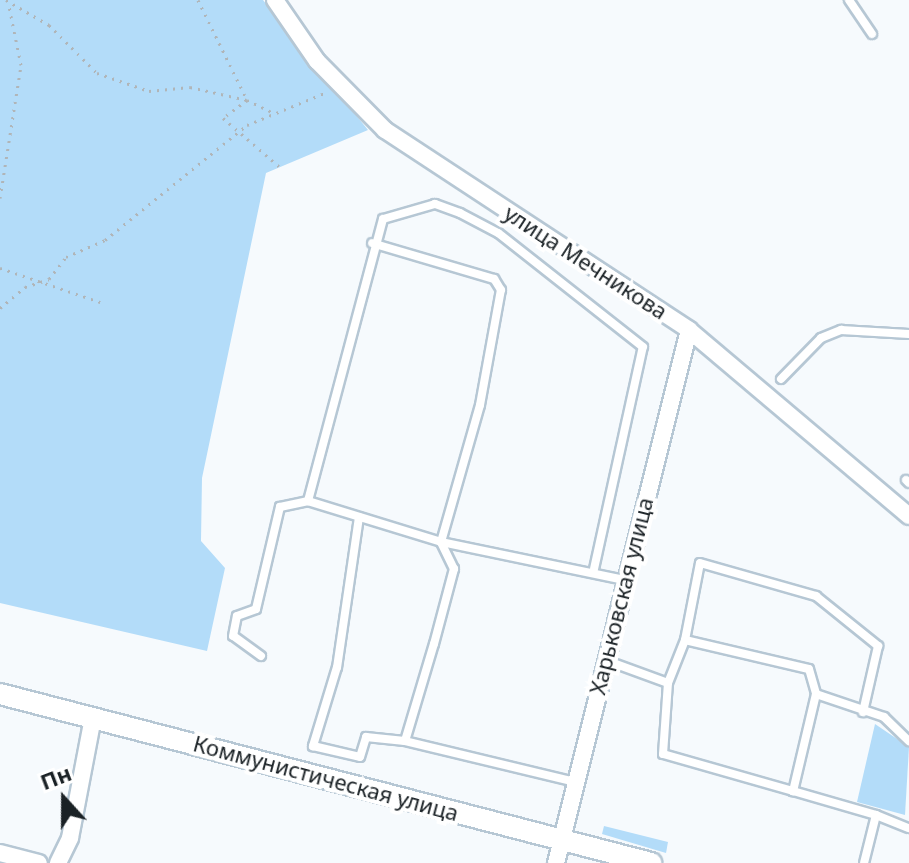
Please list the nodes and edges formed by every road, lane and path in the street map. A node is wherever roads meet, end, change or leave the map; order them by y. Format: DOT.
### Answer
graph roads {
  1 [pos="6,0"];
  2 [pos="198,0"];
  3 [pos="275,0"];
  4 [pos="849,0"];
  5 [pos="9,6"];
  6 [pos="872,34"];
  7 [pos="341,85"];
  8 [pos="247,100"];
  9 [pos="272,112"];
  10 [pos="238,135"];
  11 [pos="281,168"];
  12 [pos="0,198"];
  13 [pos="372,243"];
  14 [pos="0,268"];
  15 [pos="49,279"];
  16 [pos="100,302"];
  17 [pos="0,308"];
  18 [pos="689,330"];
  19 [pos="909,334"];
  20 [pos="781,379"];
  21 [pos="308,501"];
  22 [pos="909,516"];
  23 [pos="359,517"];
  24 [pos="441,542"];
  25 [pos="594,569"];
  26 [pos="624,580"];
  27 [pos="685,640"];
  28 [pos="261,656"];
  29 [pos="604,660"];
  30 [pos="668,683"];
  31 [pos="0,694"];
  32 [pos="816,694"];
  33 [pos="863,712"];
  34 [pos="93,717"];
  35 [pos="405,741"];
  36 [pos="909,741"];
  37 [pos="576,782"];
  38 [pos="793,791"];
  39 [pos="876,815"];
  40 [pos="909,826"];
  41 [pos="562,840"];
  42 [pos="0,853"];
  43 [pos="39,863"];
  44 [pos="58,863"];
  45 [pos="556,863"];
  46 [pos="651,863"];
  47 [pos="864,863"];
  1 -- 5 [label="path"];
  2 -- 8 [label="path"];
  3 -- 7 [label="street, улица Мечникова"];
  4 -- 6 [label="lane"];
  5 -- 8 [label="path"];
  5 -- 12 [label="path"];
  7 -- 9 [label="path"];
  7 -- 18 [label="street, улица Мечникова"];
  8 -- 9 [label="path"];
  8 -- 10 [label="path"];
  9 -- 10 [label="path"];
  10 -- 11 [label="path"];
  10 -- 15 [label="path"];
  13 -- 21 [label="lane"];
  13 -- 24 [label="lane"];
  13 -- 25 [label="lane"];
  14 -- 15 [label="path"];
  15 -- 16 [label="path"];
  15 -- 17 [label="path"];
  18 -- 22 [label="street, улица Мечникова"];
  18 -- 26 [label="street, Харьковская улица"];
  19 -- 20 [label="lane"];
  21 -- 23 [label="lane"];
  21 -- 28 [label="lane"];
  23 -- 24 [label="lane"];
  23 -- 35 [label="lane"];
  24 -- 25 [label="lane"];
  24 -- 35 [label="lane"];
  25 -- 26 [label="lane"];
  26 -- 29 [label="street, Харьковская улица"];
  27 -- 30 [label="lane"];
  27 -- 32 [label="lane"];
  27 -- 33 [label="lane"];
  29 -- 30 [label="lane"];
  29 -- 37 [label="street, Харьковская улица"];
  30 -- 38 [label="lane"];
  31 -- 34 [label="street, Коммунистическая улица"];
  32 -- 33 [label="lane"];
  32 -- 38 [label="lane"];
  33 -- 36 [label="lane"];
  34 -- 41 [label="street, Коммунистическая улица"];
  34 -- 44 [label="street"];
  35 -- 37 [label="lane"];
  37 -- 41 [label="street, Харьковская улица"];
  38 -- 39 [label="lane"];
  39 -- 40 [label="lane"];
  39 -- 47 [label="lane"];
  41 -- 45 [label="street, Харьковская улица"];
  41 -- 46 [label="street, Коммунистическая улица"];
  42 -- 43 [label="street"];
}
